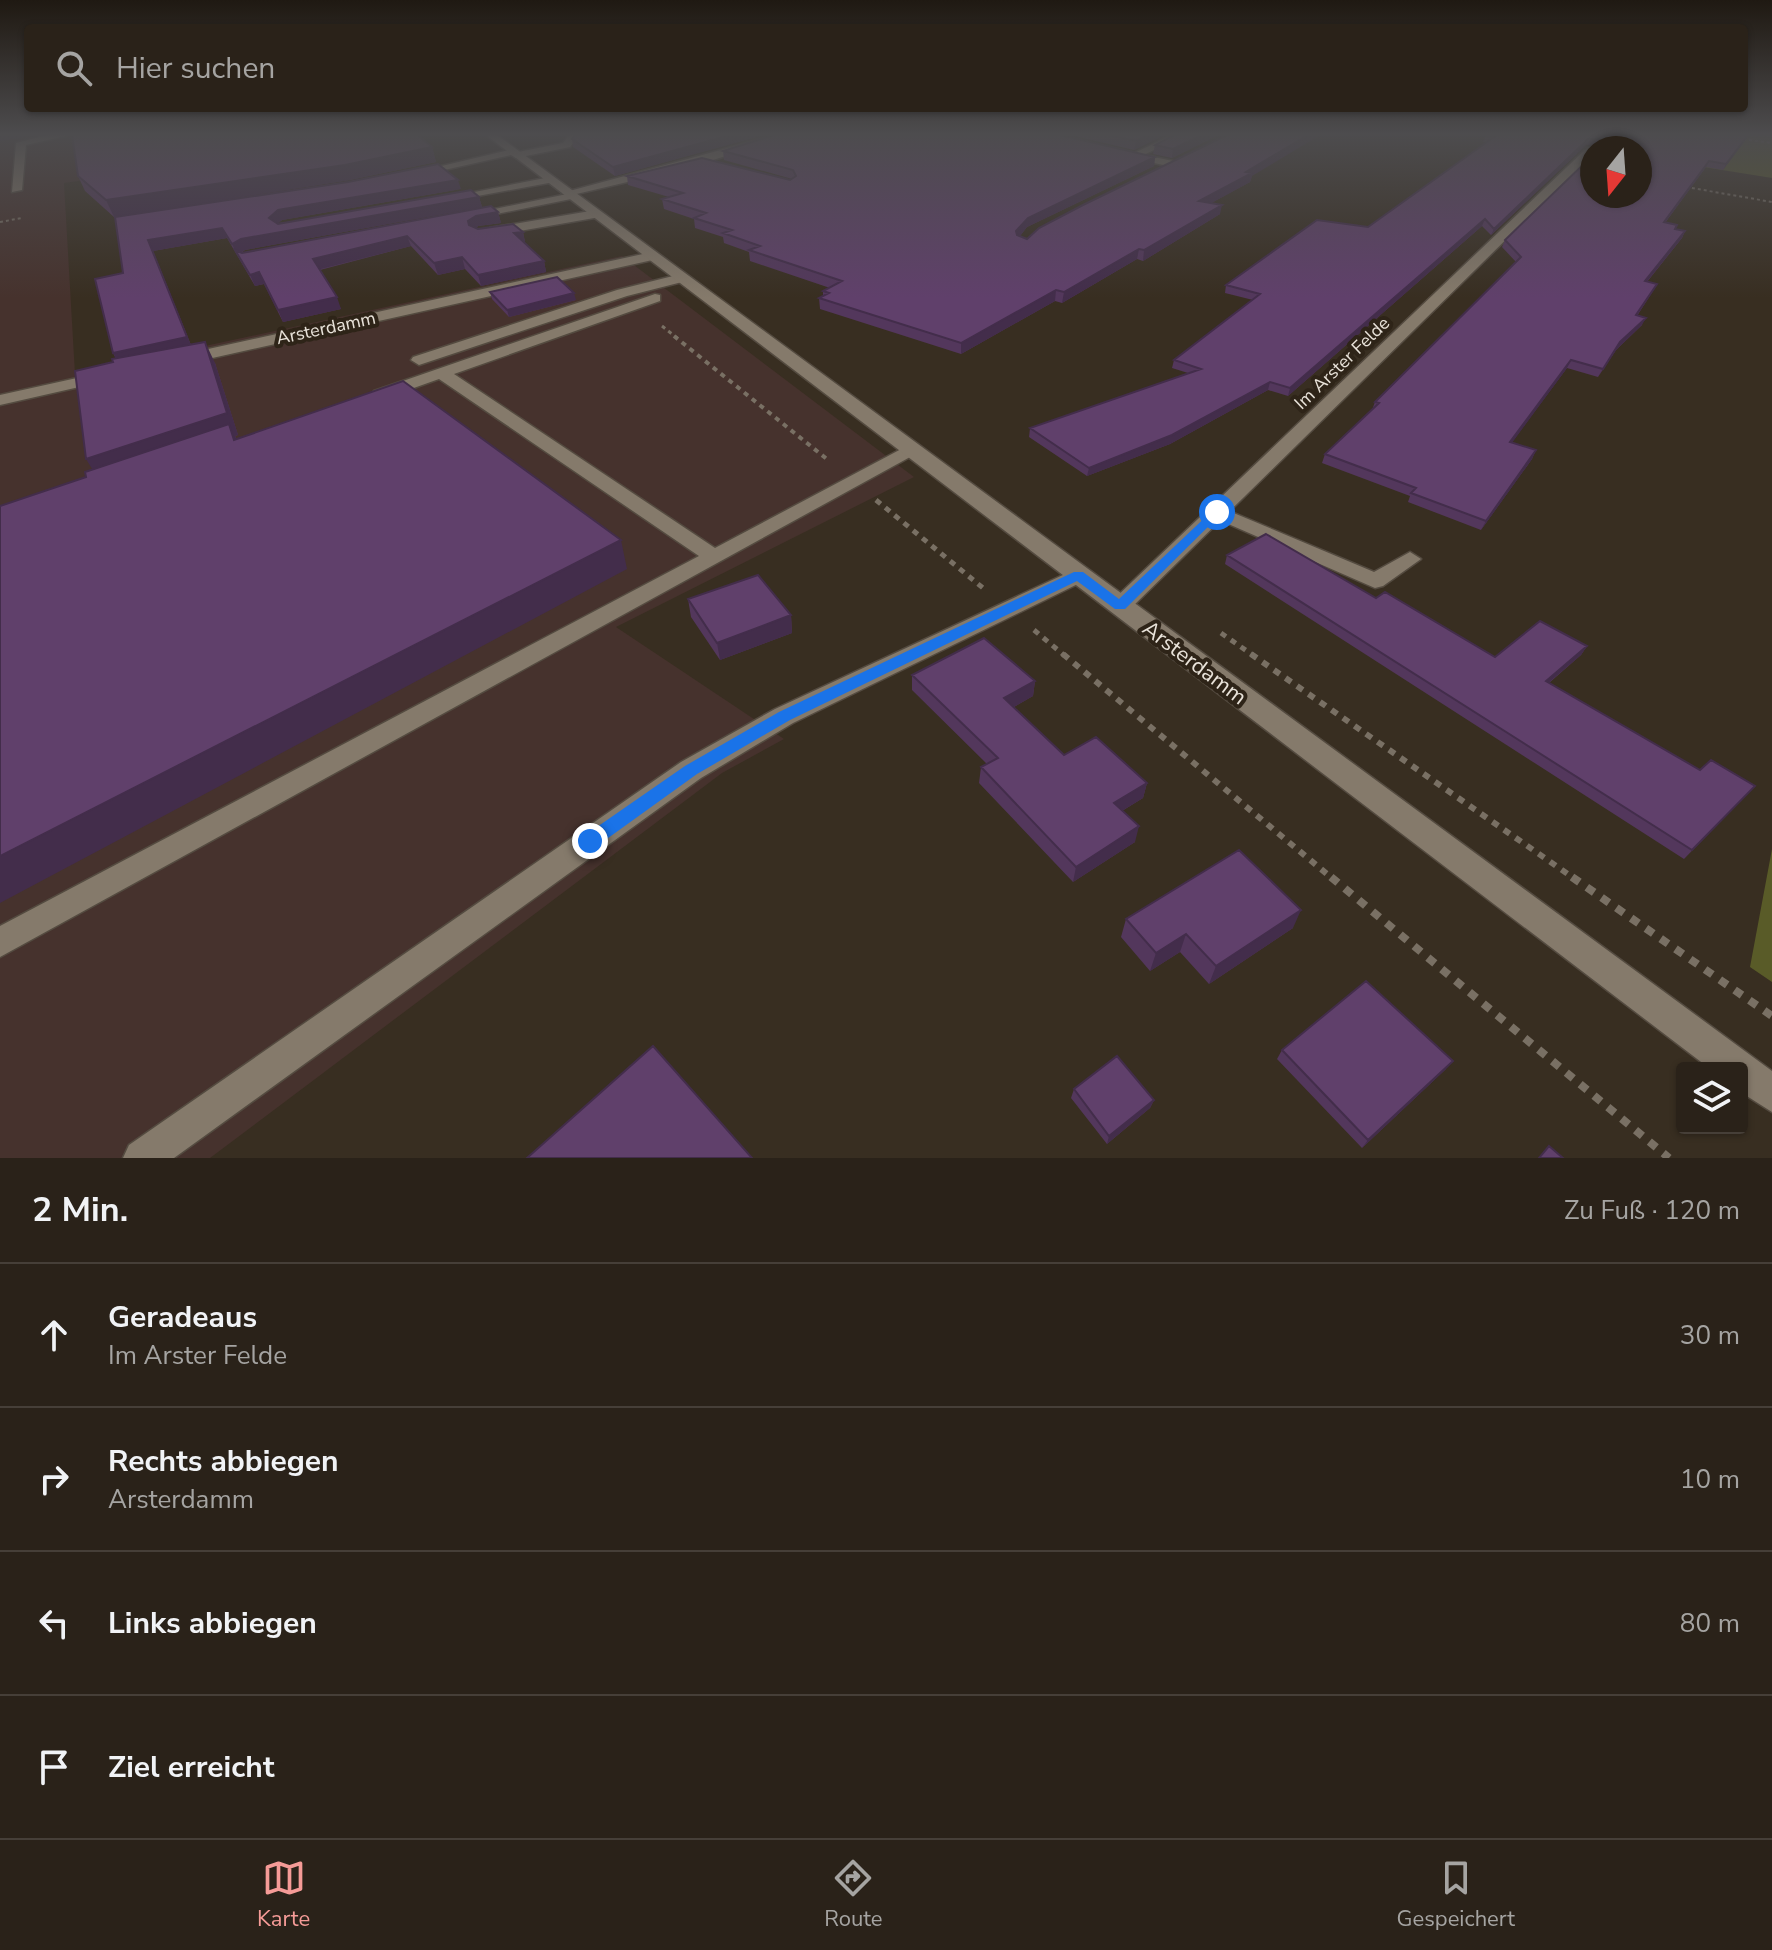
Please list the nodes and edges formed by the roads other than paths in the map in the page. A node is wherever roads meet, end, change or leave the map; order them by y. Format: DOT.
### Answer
graph roads {
  1 [pos="563,189"];
  2 [pos="1546,189"];
  3 [pos="428,202"];
  4 [pos="596,214"];
  5 [pos="457,218"];
  6 [pos="480,233"];
  7 [pos="652,256"];
  8 [pos="686,281"];
  9 [pos="419,360"];
  10 [pos="172,362"];
  11 [pos="125,372"];
  12 [pos="441,373"];
  13 [pos="367,399"];
  14 [pos="0,400"];
  15 [pos="912,451"];
  16 [pos="1217,512"];
  17 [pos="715,557"];
  18 [pos="1410,559"];
  19 [pos="1078,575"];
  20 [pos="1120,606"];
  21 [pos="0,942"];
  22 [pos="1731,1062"];
  23 [pos="1748,1075"];
  24 [pos="1772,1094"];
  25 [pos="142,1158"];
  1 -- 3 [label="street"];
  1 -- 4 [label="street, Arsterdamm"];
  1 -- 5 [label="street"];
  2 -- 16 [label="street, Im Arster Felde"];
  4 -- 6 [label="street"];
  4 -- 7 [label="street, Arsterdamm"];
  7 -- 8 [label="street, Arsterdamm"];
  7 -- 10 [label="street, Arsterdamm"];
  8 -- 9 [label="street"];
  8 -- 12 [label="street"];
  8 -- 15 [label="street, Arsterdamm"];
  11 -- 14 [label="street"];
  12 -- 13 [label="street"];
  12 -- 17 [label="street"];
  15 -- 17 [label="street"];
  15 -- 19 [label="street, Arsterdamm"];
  16 -- 18 [label="street"];
  16 -- 20 [label="street, Im Arster Felde"];
  17 -- 21 [label="street"];
  19 -- 20 [label="street, Arsterdamm"];
  19 -- 25 [label="street"];
  20 -- 22 [label="street, Arsterdamm"];
  23 -- 24 [label="street, Arsterdamm"];
}
